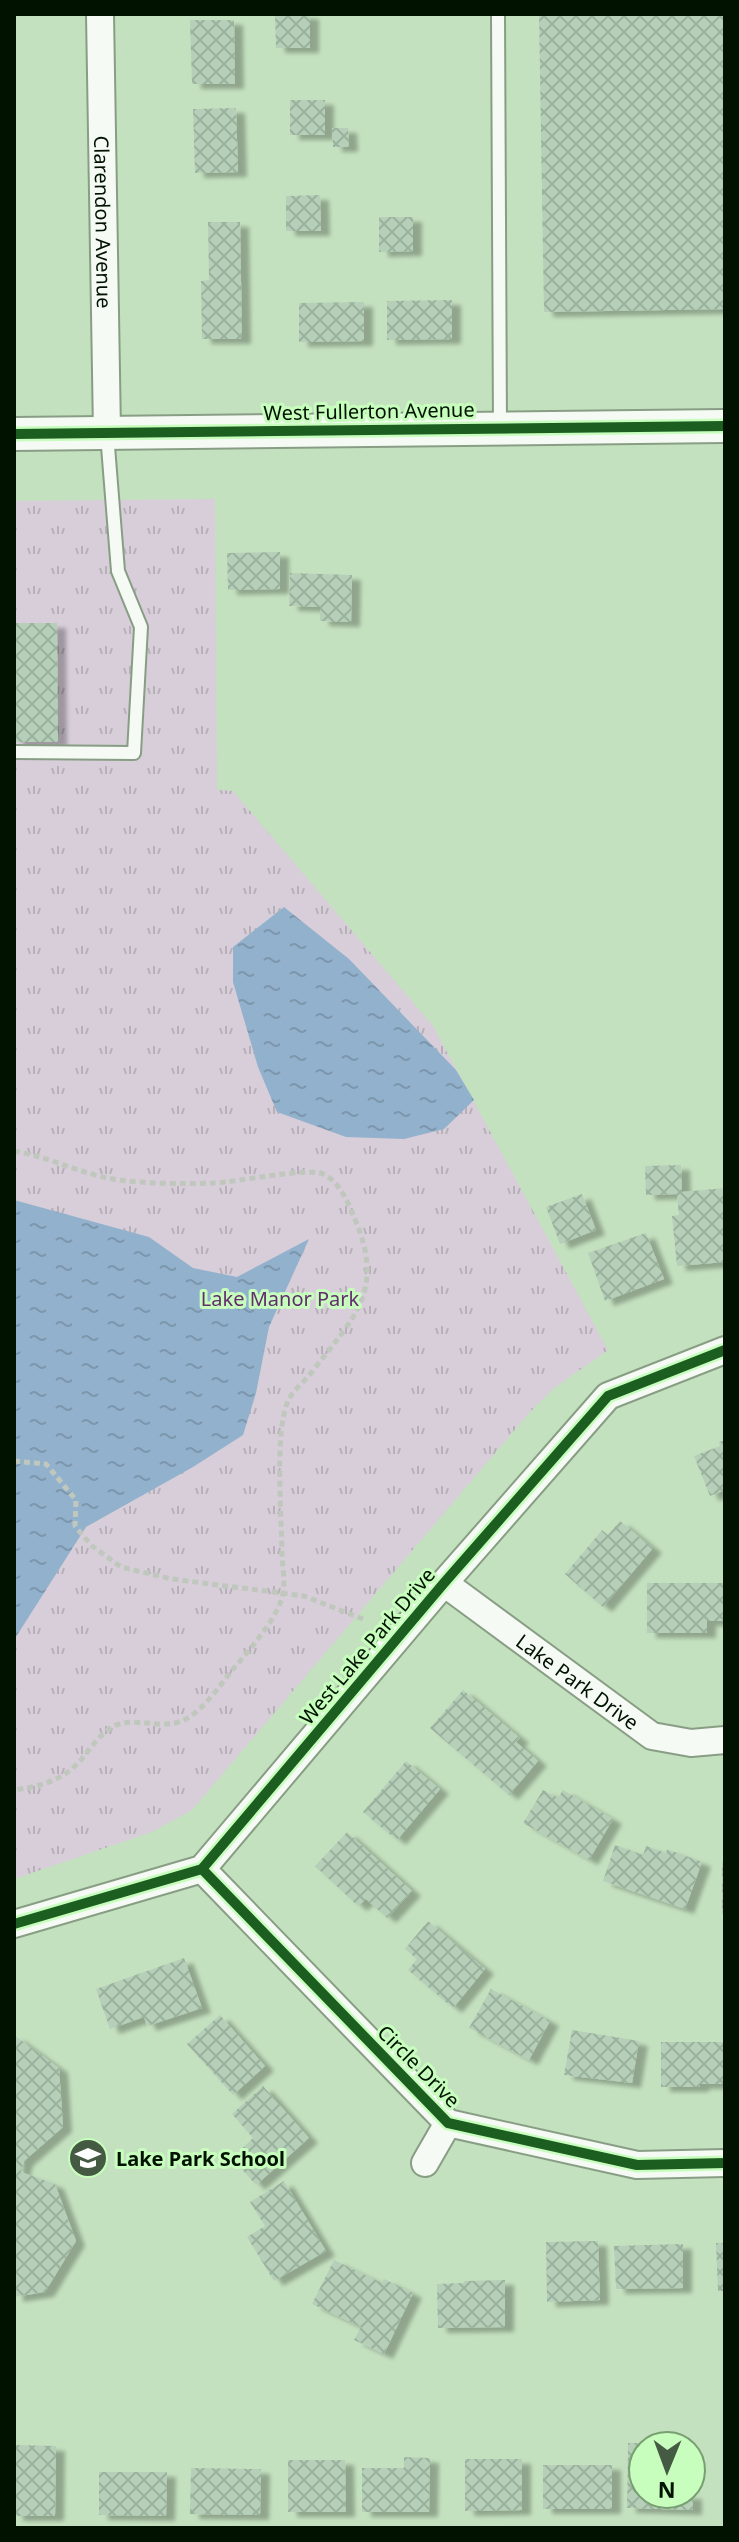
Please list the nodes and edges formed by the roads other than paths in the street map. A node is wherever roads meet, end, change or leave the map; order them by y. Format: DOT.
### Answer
graph roads {
  1 [pos="100,14"];
  2 [pos="498,14"];
  3 [pos="725,426"];
  4 [pos="500,427"];
  5 [pos="107,432"];
  6 [pos="14,434"];
  7 [pos="14,752"];
  8 [pos="725,1350"];
  9 [pos="444,1583"];
  10 [pos="725,1740"];
  11 [pos="202,1869"];
  12 [pos="14,1924"];
  13 [pos="448,2123"];
  14 [pos="425,2163"];
  15 [pos="725,2163"];
  1 -- 5 [label="street, Clarendon Avenue"];
  2 -- 4 [label="lane"];
  3 -- 4 [label="street, West Fullerton Avenue"];
  4 -- 5 [label="street, West Fullerton Avenue"];
  5 -- 6 [label="street, West Fullerton Avenue"];
  5 -- 7 [label="lane"];
  8 -- 9 [label="street, West Lake Park Drive"];
  9 -- 10 [label="street, Lake Park Drive"];
  9 -- 11 [label="street, West Lake Park Drive"];
  11 -- 12 [label="street"];
  11 -- 13 [label="street, Circle Drive"];
  13 -- 14 [label="street, Circle Drive"];
  13 -- 15 [label="street, Circle Drive"];
}
